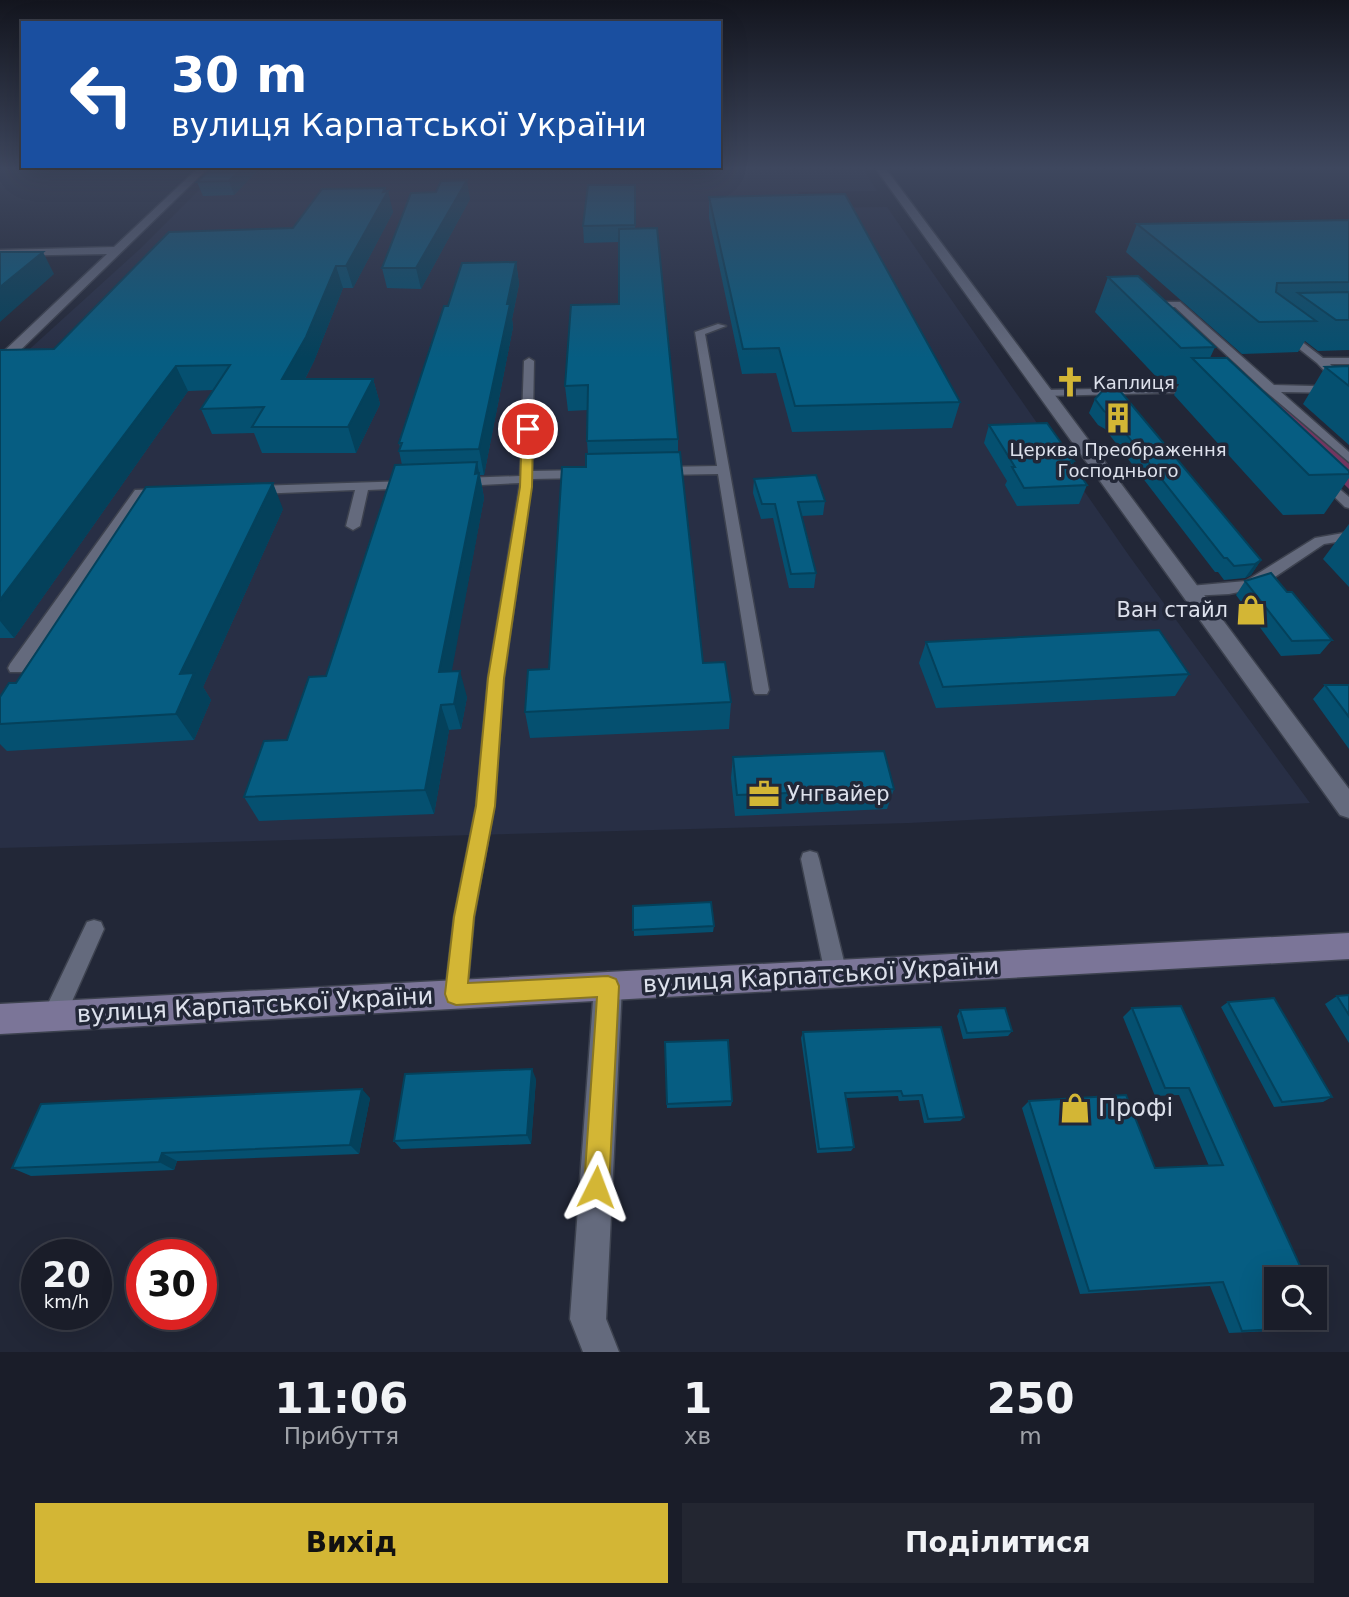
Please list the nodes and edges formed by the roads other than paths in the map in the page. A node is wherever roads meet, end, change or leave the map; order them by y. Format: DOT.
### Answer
graph roads {
  1 [pos="135,232"];
  2 [pos="927,232"];
  3 [pos="116,250"];
  4 [pos="0,253"];
  5 [pos="1151,314"];
  6 [pos="1275,325"];
  7 [pos="721,326"];
  8 [pos="529,361"];
  9 [pos="1321,361"];
  10 [pos="1349,361"];
  11 [pos="0,362"];
  12 [pos="1273,388"];
  13 [pos="1251,389"];
  14 [pos="1215,390"];
  15 [pos="1349,390"];
  16 [pos="1045,393"];
  17 [pos="1349,458"];
  18 [pos="722,470"];
  19 [pos="652,472"];
  20 [pos="596,473"];
  21 [pos="1319,476"];
  22 [pos="526,477"];
  23 [pos="449,482"];
  24 [pos="421,484"];
  25 [pos="362,487"];
  26 [pos="236,491"];
  27 [pos="181,492"];
  28 [pos="1349,504"];
  29 [pos="353,526"];
  30 [pos="1349,536"];
  31 [pos="1190,591"];
  32 [pos="16,668"];
  33 [pos="761,690"];
  34 [pos="1349,808"];
  35 [pos="810,859"];
  36 [pos="94,929"];
  37 [pos="1349,946"];
  38 [pos="836,974"];
  39 [pos="608,986"];
  40 [pos="456,994"];
  41 [pos="54,1016"];
  42 [pos="0,1019"];
  43 [pos="601,1352"];
  1 -- 3 [label="street"];
  2 -- 16 [label="street"];
  3 -- 4 [label="street"];
  3 -- 11 [label="street"];
  5 -- 12 [label="lane"];
  6 -- 9 [label="lane"];
  7 -- 18 [label="lane"];
  8 -- 22 [label="lane"];
  9 -- 10 [label="lane"];
  9 -- 15 [label="lane"];
  12 -- 13 [label="lane"];
  12 -- 15 [label="lane"];
  12 -- 17 [label="lane"];
  14 -- 16 [label="lane"];
  16 -- 31 [label="street"];
  18 -- 19 [label="lane"];
  18 -- 33 [label="lane"];
  20 -- 22 [label="lane"];
  21 -- 28 [label="lane"];
  22 -- 23 [label="lane"];
  22 -- 40 [label="lane"];
  24 -- 25 [label="lane"];
  25 -- 26 [label="lane"];
  25 -- 29 [label="lane"];
  27 -- 32 [label="lane"];
  30 -- 31 [label="lane"];
  31 -- 34 [label="street"];
  35 -- 38 [label="lane"];
  36 -- 41 [label="lane"];
  37 -- 38 [label="main road, вулиця Карпатської України"];
  38 -- 39 [label="main road, вулиця Карпатської України"];
  39 -- 40 [label="main road, вулиця Карпатської України"];
  39 -- 43 [label="street"];
  40 -- 41 [label="main road, вулиця Карпатської України"];
  41 -- 42 [label="main road, вулиця Карпатської України"];
}
